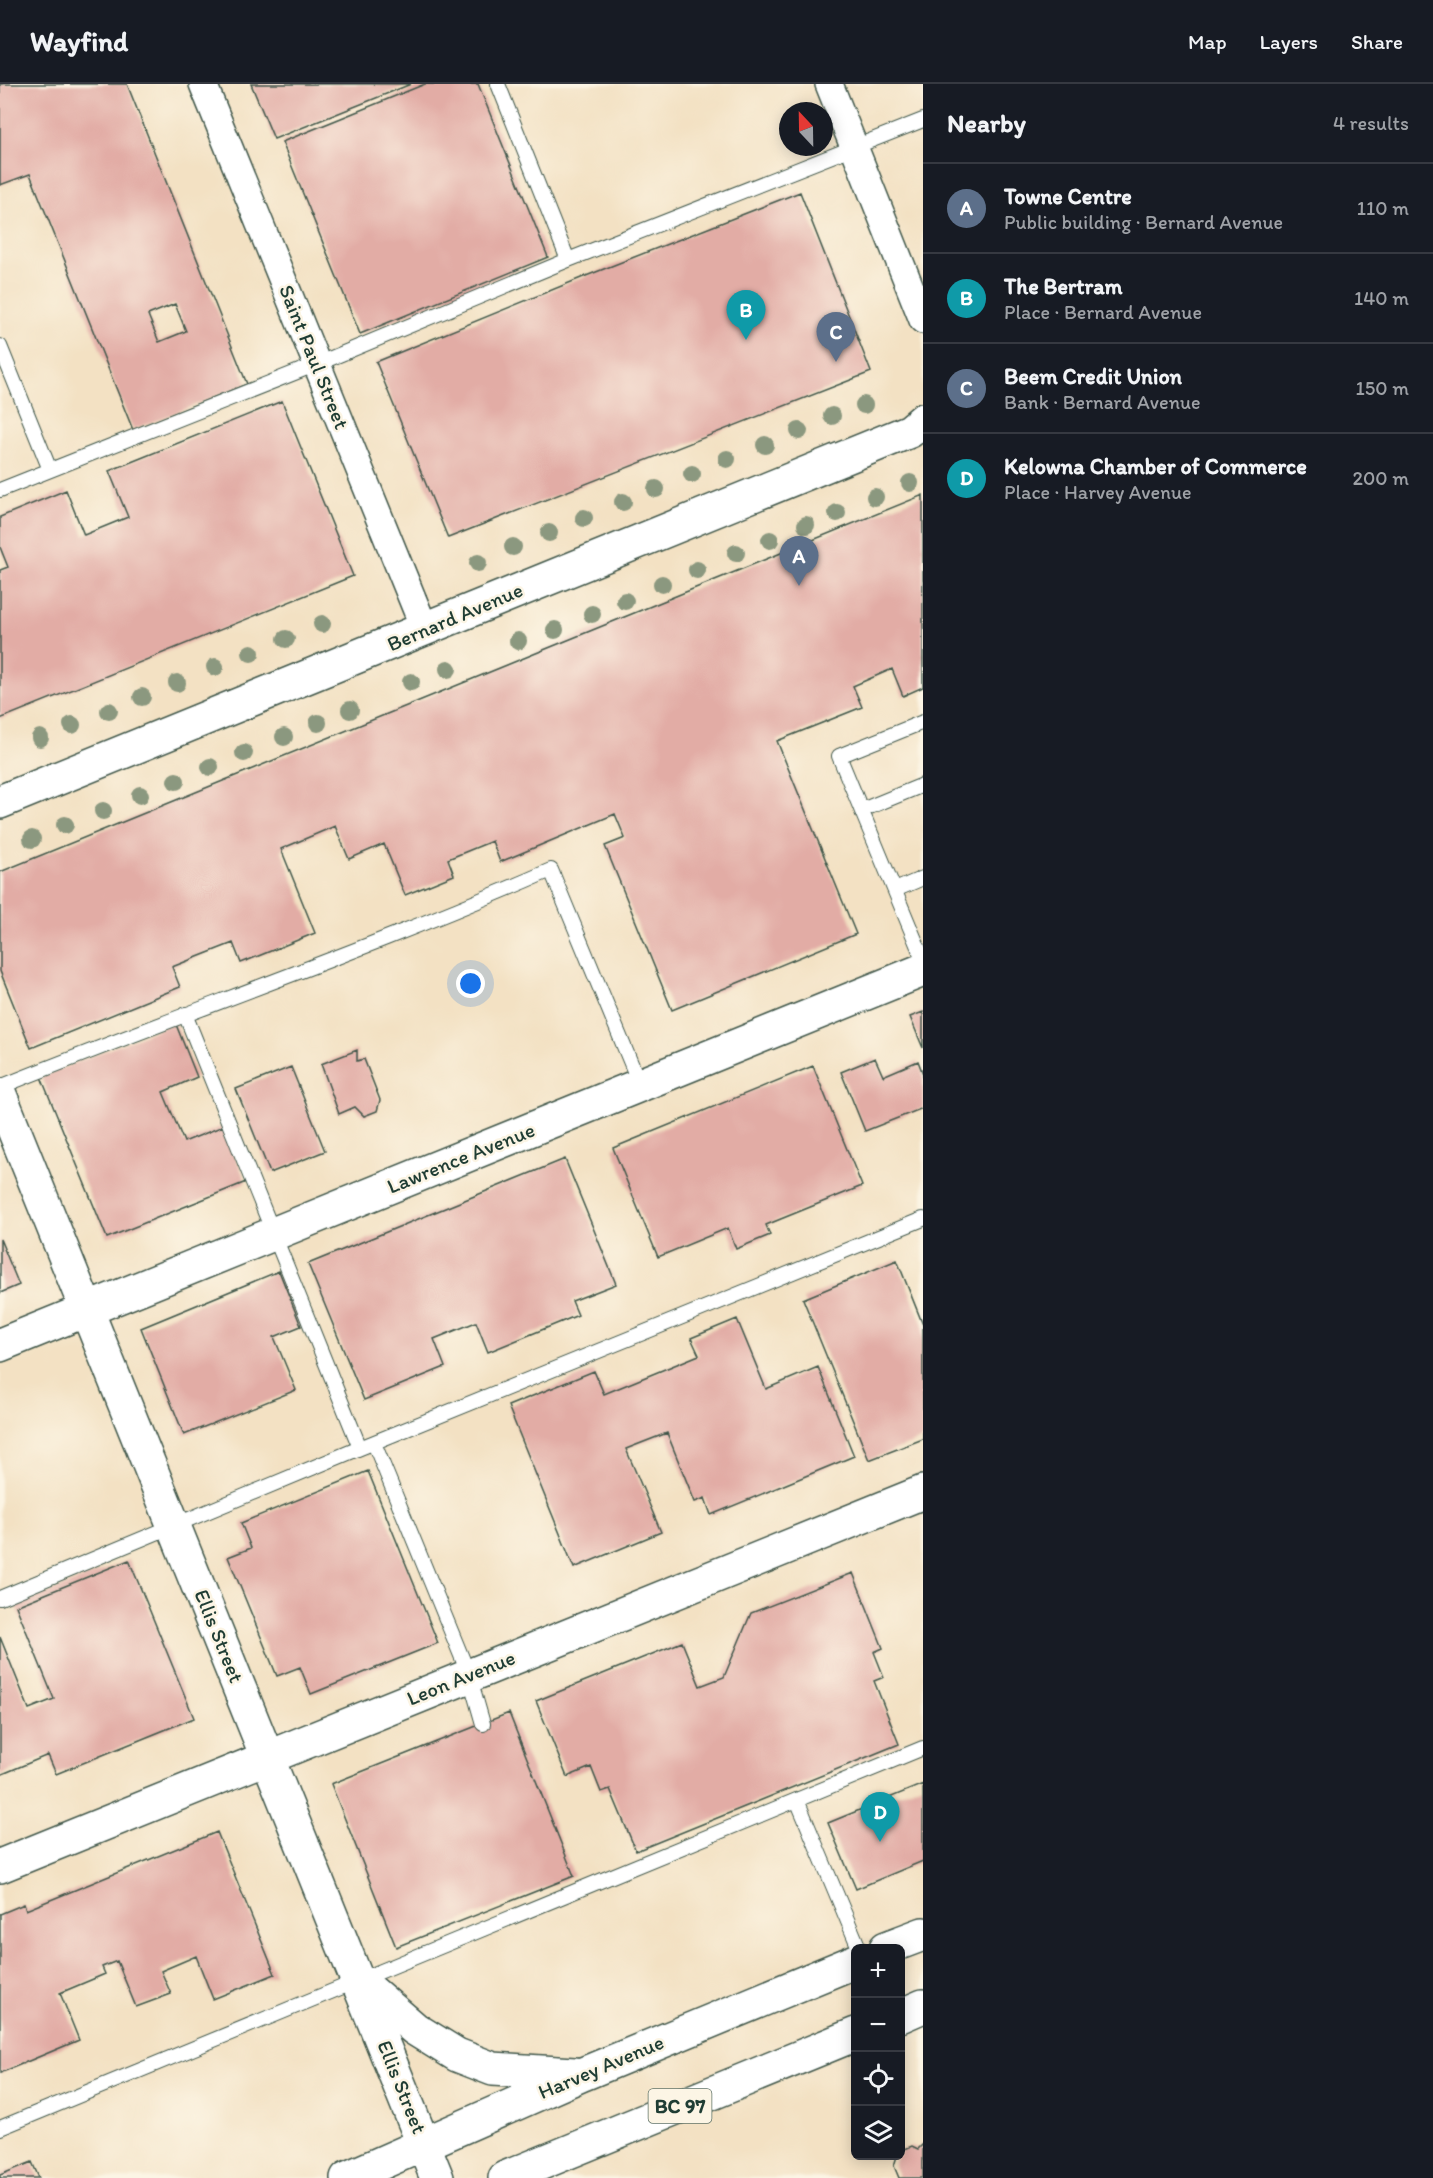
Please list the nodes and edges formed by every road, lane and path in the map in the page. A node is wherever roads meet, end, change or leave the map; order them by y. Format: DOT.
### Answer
graph roads {
  1 [pos="203,84"];
  2 [pos="498,84"];
  3 [pos="829,84"];
  4 [pos="923,120"];
  5 [pos="855,147"];
  6 [pos="568,260"];
  7 [pos="923,320"];
  8 [pos="0,346"];
  9 [pos="317,364"];
  10 [pos="920,426"];
  11 [pos="50,470"];
  12 [pos="0,490"];
  13 [pos="425,630"];
  14 [pos="923,722"];
  15 [pos="923,785"];
  16 [pos="0,802"];
  17 [pos="862,810"];
  18 [pos="923,878"];
  19 [pos="895,890"];
  20 [pos="923,959"];
  21 [pos="923,970"];
  22 [pos="185,1014"];
  23 [pos="640,1085"];
  24 [pos="0,1087"];
  25 [pos="0,1095"];
  26 [pos="923,1219"];
  27 [pos="274,1234"];
  28 [pos="87,1310"];
  29 [pos="0,1345"];
  30 [pos="374,1443"];
  31 [pos="360,1448"];
  32 [pos="923,1492"];
  33 [pos="175,1526"];
  34 [pos="0,1598"];
  35 [pos="469,1675"];
  36 [pos="483,1724"];
  37 [pos="923,1748"];
  38 [pos="267,1757"];
  39 [pos="797,1800"];
  40 [pos="0,1866"];
  41 [pos="549,1886"];
  42 [pos="554,1899"];
  43 [pos="923,1934"];
  44 [pos="857,1944"];
  45 [pos="897,1944"];
  46 [pos="851,1962"];
  47 [pos="358,1980"];
  48 [pos="923,2006"];
  49 [pos="905,2014"];
  50 [pos="851,2036"];
  51 [pos="583,2074"];
  52 [pos="0,2128"];
  53 [pos="425,2144"];
  54 [pos="347,2178"];
  55 [pos="437,2178"];
  56 [pos="505,2178"];
  1 -- 9 [label="street, Saint Paul Street"];
  2 -- 6 [label="lane"];
  3 -- 5 [label="street"];
  4 -- 5 [label="lane"];
  5 -- 6 [label="lane"];
  5 -- 7 [label="street"];
  6 -- 9 [label="lane"];
  8 -- 11 [label="lane"];
  9 -- 11 [label="lane"];
  9 -- 13 [label="street, Saint Paul Street"];
  10 -- 13 [label="main road, Bernard Avenue"];
  11 -- 12 [label="lane"];
  13 -- 16 [label="main road, Bernard Avenue"];
  14 -- 17 [label="lane"];
  15 -- 17 [label="lane"];
  17 -- 19 [label="lane"];
  18 -- 19 [label="lane"];
  19 -- 20 [label="lane"];
  21 -- 23 [label="main road, Lawrence Avenue"];
  22 -- 23 [label="lane"];
  22 -- 24 [label="lane"];
  22 -- 27 [label="lane"];
  23 -- 27 [label="main road, Lawrence Avenue"];
  25 -- 28 [label="main road, Ellis Street"];
  26 -- 30 [label="lane"];
  27 -- 28 [label="main road, Lawrence Avenue"];
  27 -- 31 [label="lane"];
  28 -- 29 [label="main road, Lawrence Avenue"];
  28 -- 33 [label="main road, Ellis Street"];
  30 -- 31 [label="lane"];
  30 -- 35 [label="lane"];
  31 -- 33 [label="lane"];
  32 -- 35 [label="main road, Leon Avenue"];
  33 -- 34 [label="lane"];
  33 -- 38 [label="main road, Ellis Street"];
  35 -- 36 [label="lane"];
  35 -- 38 [label="main road, Leon Avenue"];
  37 -- 39 [label="lane"];
  38 -- 40 [label="main road, Leon Avenue"];
  38 -- 47 [label="main road, Ellis Street"];
  39 -- 42 [label="lane"];
  39 -- 44 [label="lane"];
  41 -- 42 [label="lane"];
  42 -- 47 [label="lane"];
  43 -- 45 [label="main road"];
  46 -- 51 [label="main road, Harvey Avenue"];
  47 -- 51 [label="main road"];
  47 -- 52 [label="lane"];
  47 -- 53 [label="main road, Ellis Street"];
  48 -- 49 [label="main road"];
  50 -- 56 [label="main road, BC 97"];
  51 -- 53 [label="main road, Harvey Avenue"];
  53 -- 54 [label="main road, Harvey Avenue"];
  53 -- 55 [label="main road, Ellis Street"];
}
